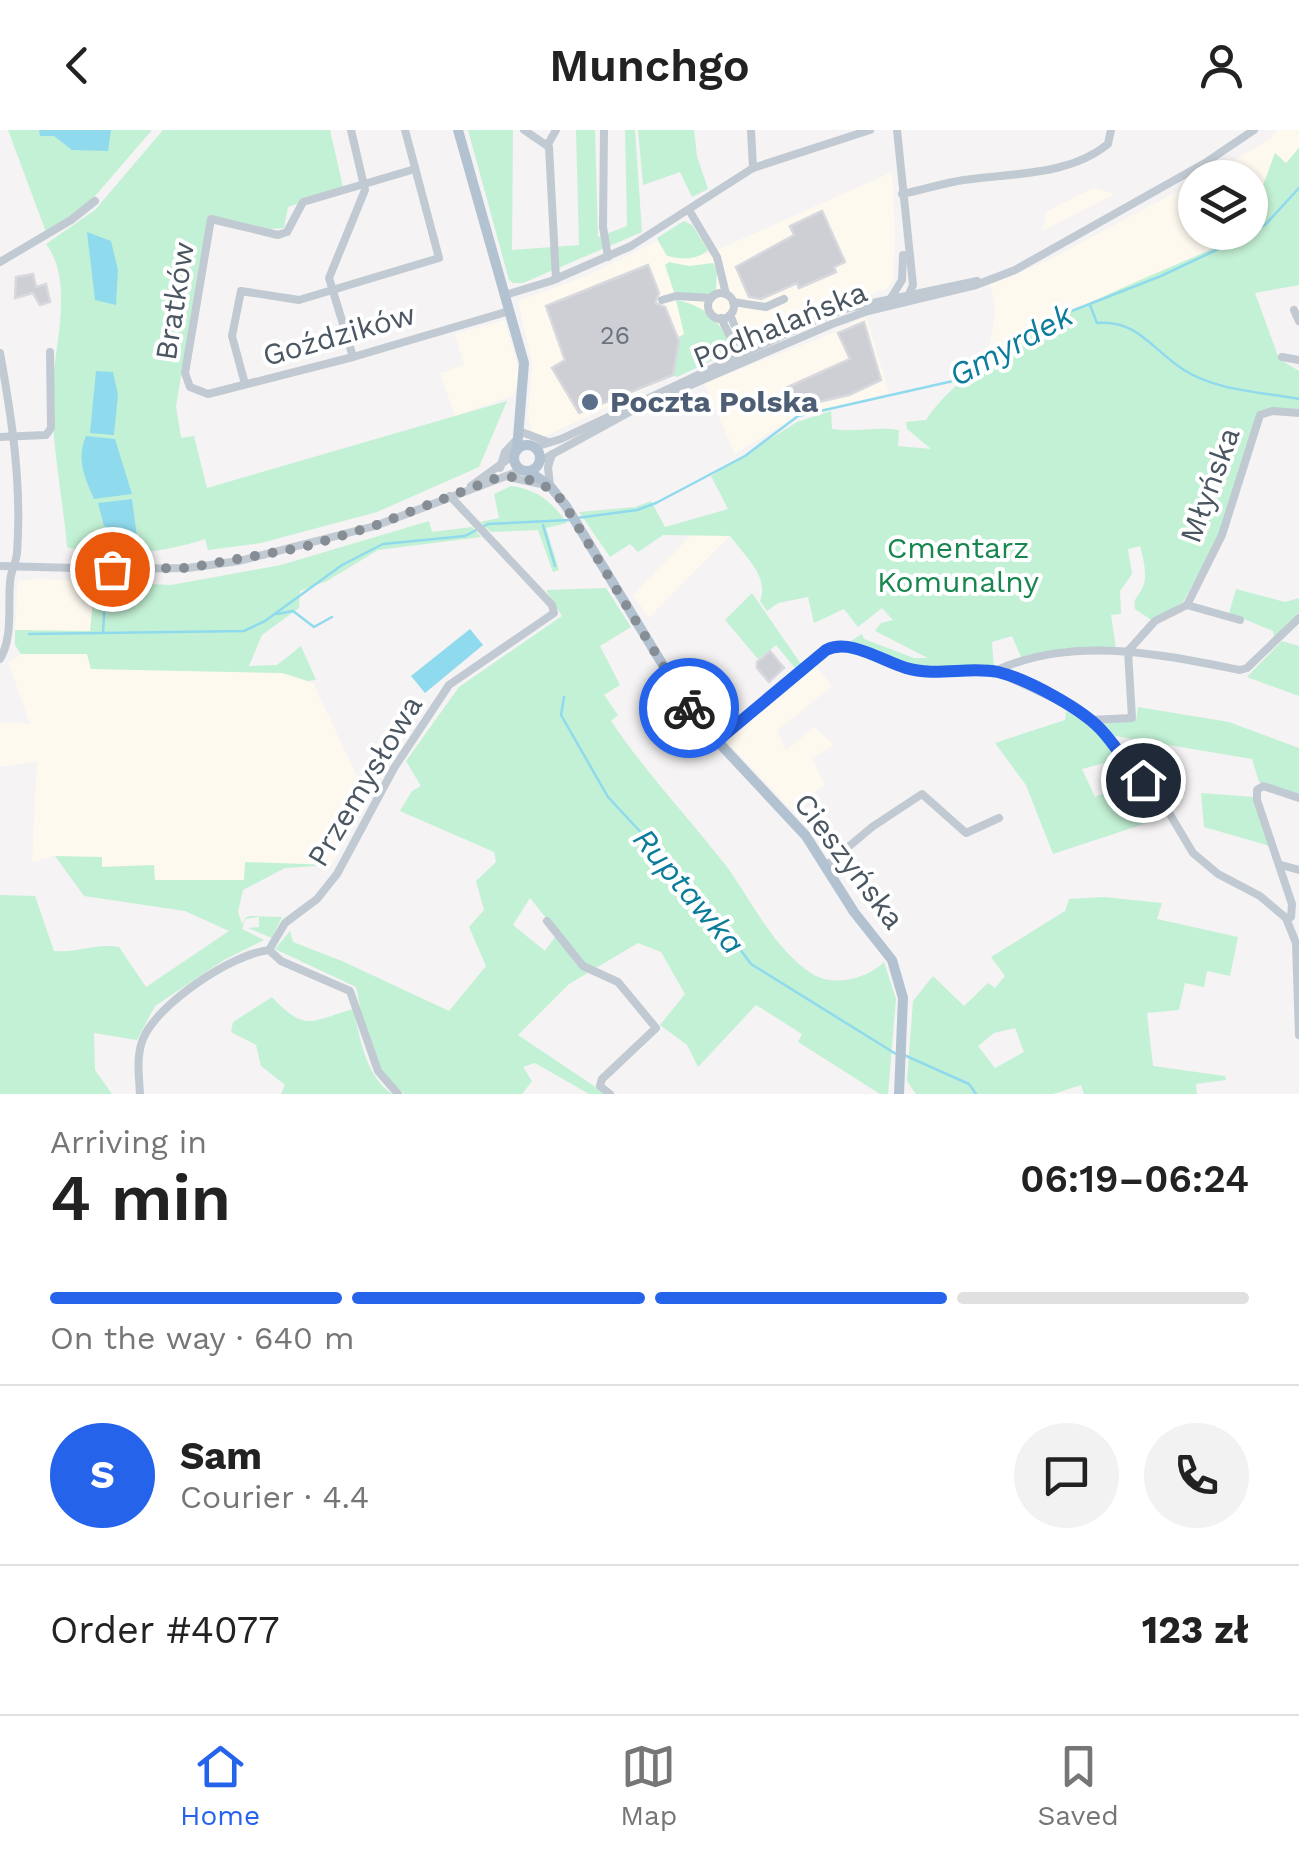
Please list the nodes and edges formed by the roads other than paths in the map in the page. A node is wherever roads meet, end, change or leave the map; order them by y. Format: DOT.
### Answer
graph roads {
  1 [pos="352,130"];
  2 [pos="405,130"];
  3 [pos="458,130"];
  4 [pos="524,130"];
  5 [pos="556,130"];
  6 [pos="604,130"];
  7 [pos="750,130"];
  8 [pos="870,130"];
  9 [pos="897,130"];
  10 [pos="1111,130"];
  11 [pos="1254,130"];
  12 [pos="548,144"];
  13 [pos="415,168"];
  14 [pos="754,168"];
  15 [pos="364,182"];
  16 [pos="902,194"];
  17 [pos="95,201"];
  18 [pos="689,210"];
  19 [pos="904,226"];
  20 [pos="608,257"];
  21 [pos="0,262"];
  22 [pos="556,279"];
  23 [pos="902,280"];
  24 [pos="912,284"];
  25 [pos="331,291"];
  26 [pos="908,294"];
  27 [pos="505,295"];
  28 [pos="921,295"];
  29 [pos="719,299"];
  30 [pos="784,299"];
  31 [pos="662,300"];
  32 [pos="888,300"];
  33 [pos="902,303"];
  34 [pos="766,306"];
  35 [pos="749,309"];
  36 [pos="1294,310"];
  37 [pos="510,311"];
  38 [pos="728,315"];
  39 [pos="1299,321"];
  40 [pos="736,330"];
  41 [pos="738,342"];
  42 [pos="763,344"];
  43 [pos="50,352"];
  44 [pos="0,353"];
  45 [pos="1282,357"];
  46 [pos="353,358"];
  47 [pos="745,358"];
  48 [pos="1299,360"];
  49 [pos="726,365"];
  50 [pos="186,380"];
  51 [pos="245,384"];
  52 [pos="1299,413"];
  53 [pos="521,432"];
  54 [pos="14,434"];
  55 [pos="0,436"];
  56 [pos="533,446"];
  57 [pos="552,446"];
  58 [pos="516,452"];
  59 [pos="540,462"];
  60 [pos="525,471"];
  61 [pos="501,472"];
  62 [pos="550,486"];
  63 [pos="450,496"];
  64 [pos="0,566"];
  65 [pos="14,566"];
  66 [pos="1186,605"];
  67 [pos="1299,618"];
  68 [pos="1240,620"];
  69 [pos="1128,651"];
  70 [pos="0,659"];
  71 [pos="995,671"];
  72 [pos="1088,720"];
  73 [pos="717,741"];
  74 [pos="1299,798"];
  75 [pos="1000,818"];
  76 [pos="827,865"];
  77 [pos="1281,865"];
  78 [pos="1299,870"];
  79 [pos="1286,918"];
  80 [pos="547,921"];
  81 [pos="268,950"];
  82 [pos="1299,1035"];
  83 [pos="140,1094"];
  84 [pos="398,1094"];
  85 [pos="610,1094"];
  86 [pos="899,1094"];
  1 -- 15 [label="street"];
  2 -- 13 [label="street"];
  3 -- 27 [label="main road"];
  4 -- 12 [label="street"];
  5 -- 12 [label="street"];
  6 -- 20 [label="street"];
  7 -- 14 [label="street"];
  8 -- 14 [label="street"];
  9 -- 16 [label="street"];
  10 -- 16 [label="street"];
  11 -- 28 [label="street, Podhalańska"];
  12 -- 22 [label="street"];
  13 -- 15 [label="street, Bratków"];
  13 -- 25 [label="street"];
  14 -- 18 [label="street"];
  15 -- 25 [label="street"];
  15 -- 50 [label="street, Bratków"];
  16 -- 19 [label="street"];
  17 -- 21 [label="street"];
  18 -- 20 [label="street"];
  18 -- 29 [label="street"];
  19 -- 23 [label="street"];
  19 -- 24 [label="street"];
  20 -- 22 [label="street"];
  22 -- 27 [label="street"];
  23 -- 26 [label="street"];
  23 -- 32 [label="street"];
  24 -- 26 [label="street"];
  24 -- 28 [label="street"];
  25 -- 46 [label="street"];
  25 -- 51 [label="street"];
  26 -- 28 [label="street, Podhalańska"];
  26 -- 32 [label="street, Podhalańska"];
  26 -- 33 [label="street"];
  27 -- 37 [label="main road"];
  28 -- 33 [label="street, Podhalańska"];
  29 -- 31 [label="street"];
  29 -- 34 [label="street"];
  29 -- 38 [label="street"];
  29 -- 38 [label="street"];
  30 -- 34 [label="street"];
  32 -- 42 [label="street, Podhalańska"];
  33 -- 47 [label="street, Podhalańska"];
  34 -- 35 [label="street"];
  35 -- 38 [label="street"];
  35 -- 40 [label="street"];
  36 -- 39 [label="street"];
  37 -- 46 [label="street, Goździków"];
  37 -- 53 [label="main road"];
  38 -- 40 [label="street"];
  38 -- 41 [label="street"];
  40 -- 41 [label="street"];
  41 -- 42 [label="street"];
  41 -- 47 [label="street"];
  41 -- 49 [label="street"];
  42 -- 47 [label="street, Podhalańska"];
  43 -- 54 [label="street"];
  44 -- 54 [label="street"];
  45 -- 48 [label="street"];
  46 -- 51 [label="street, Goździków"];
  47 -- 49 [label="street, Podhalańska"];
  49 -- 57 [label="street, Podhalańska"];
  50 -- 51 [label="street, Goździków"];
  52 -- 66 [label="street, Młyńska"];
  53 -- 56 [label="main road"];
  53 -- 57 [label="street"];
  53 -- 58 [label="main road"];
  53 -- 61 [label="street"];
  54 -- 55 [label="street"];
  54 -- 65 [label="street"];
  56 -- 57 [label="street, Podhalańska"];
  56 -- 58 [label="main road"];
  56 -- 59 [label="main road, Cieszyńska"];
  57 -- 59 [label="street, Podhalańska"];
  57 -- 62 [label="street"];
  58 -- 60 [label="main road"];
  58 -- 61 [label="street"];
  59 -- 60 [label="main road"];
  59 -- 62 [label="main road, Cieszyńska"];
  60 -- 61 [label="street"];
  60 -- 62 [label="main road, Cieszyńska"];
  61 -- 62 [label="street"];
  61 -- 63 [label="street"];
  62 -- 73 [label="main road, Cieszyńska"];
  63 -- 65 [label="street"];
  63 -- 81 [label="street, Przemysłowa"];
  64 -- 65 [label="street"];
  65 -- 70 [label="street"];
  66 -- 68 [label="street"];
  66 -- 69 [label="street, Młyńska"];
  67 -- 69 [label="street"];
  69 -- 71 [label="street"];
  69 -- 72 [label="street"];
  71 -- 72 [label="street"];
  71 -- 73 [label="street"];
  72 -- 79 [label="street"];
  73 -- 76 [label="main road, Cieszyńska"];
  74 -- 77 [label="street"];
  75 -- 76 [label="street"];
  76 -- 86 [label="main road, Cieszyńska"];
  77 -- 78 [label="street"];
  77 -- 79 [label="street"];
  79 -- 82 [label="street"];
  80 -- 85 [label="street"];
  81 -- 83 [label="street, Przemysłowa"];
  81 -- 84 [label="street"];
}
